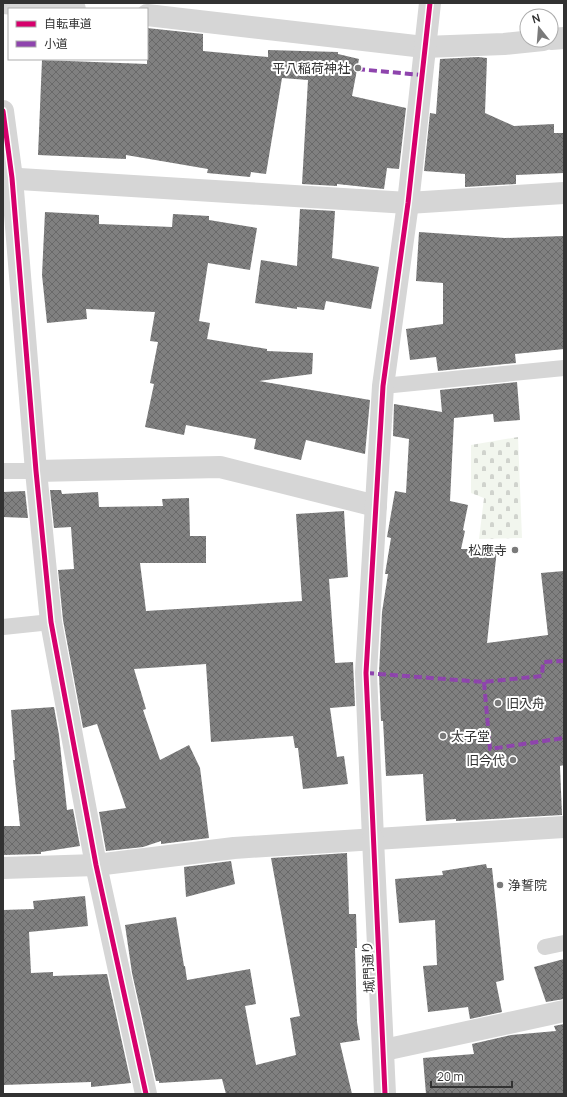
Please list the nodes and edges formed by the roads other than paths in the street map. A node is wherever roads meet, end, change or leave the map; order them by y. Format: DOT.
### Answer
graph roads {
  1 [pos="3,3"];
  2 [pos="430,3"];
  3 [pos="63,8"];
  4 [pos="180,10"];
  5 [pos="148,15"];
  6 [pos="519,42"];
  7 [pos="424,47"];
  8 [pos="3,111"];
  9 [pos="7,178"];
  10 [pos="564,193"];
  11 [pos="408,203"];
  12 [pos="564,368"];
  13 [pos="382,386"];
  14 [pos="3,471"];
  15 [pos="36,471"];
  16 [pos="376,506"];
  17 [pos="51,622"];
  18 [pos="3,627"];
  19 [pos="564,827"];
  20 [pos="373,839"];
  21 [pos="96,865"];
  22 [pos="3,868"];
  23 [pos="564,943"];
  24 [pos="545,947"];
  25 [pos="564,1011"];
  26 [pos="384,1050"];
  27 [pos="146,1094"];
  28 [pos="385,1094"];
  1 -- 3 [label="street"];
  2 -- 7 [label="street, 城門通り"];
  4 -- 5 [label="street"];
  4 -- 7 [label="street"];
  6 -- 7 [label="street"];
  7 -- 11 [label="street, 城門通り"];
  8 -- 9 [label="street"];
  9 -- 11 [label="street"];
  9 -- 15 [label="street"];
  10 -- 11 [label="street"];
  11 -- 13 [label="street, 城門通り"];
  12 -- 13 [label="lane"];
  13 -- 16 [label="street, 城門通り"];
  14 -- 15 [label="lane"];
  15 -- 16 [label="street"];
  15 -- 17 [label="street"];
  16 -- 20 [label="street, 城門通り"];
  17 -- 18 [label="lane"];
  17 -- 21 [label="street"];
  19 -- 20 [label="street"];
  20 -- 21 [label="street"];
  20 -- 26 [label="street, 城門通り"];
  21 -- 22 [label="street"];
  21 -- 27 [label="street"];
  23 -- 24 [label="lane"];
  25 -- 26 [label="street"];
  26 -- 28 [label="street, 城門通り"];
}
